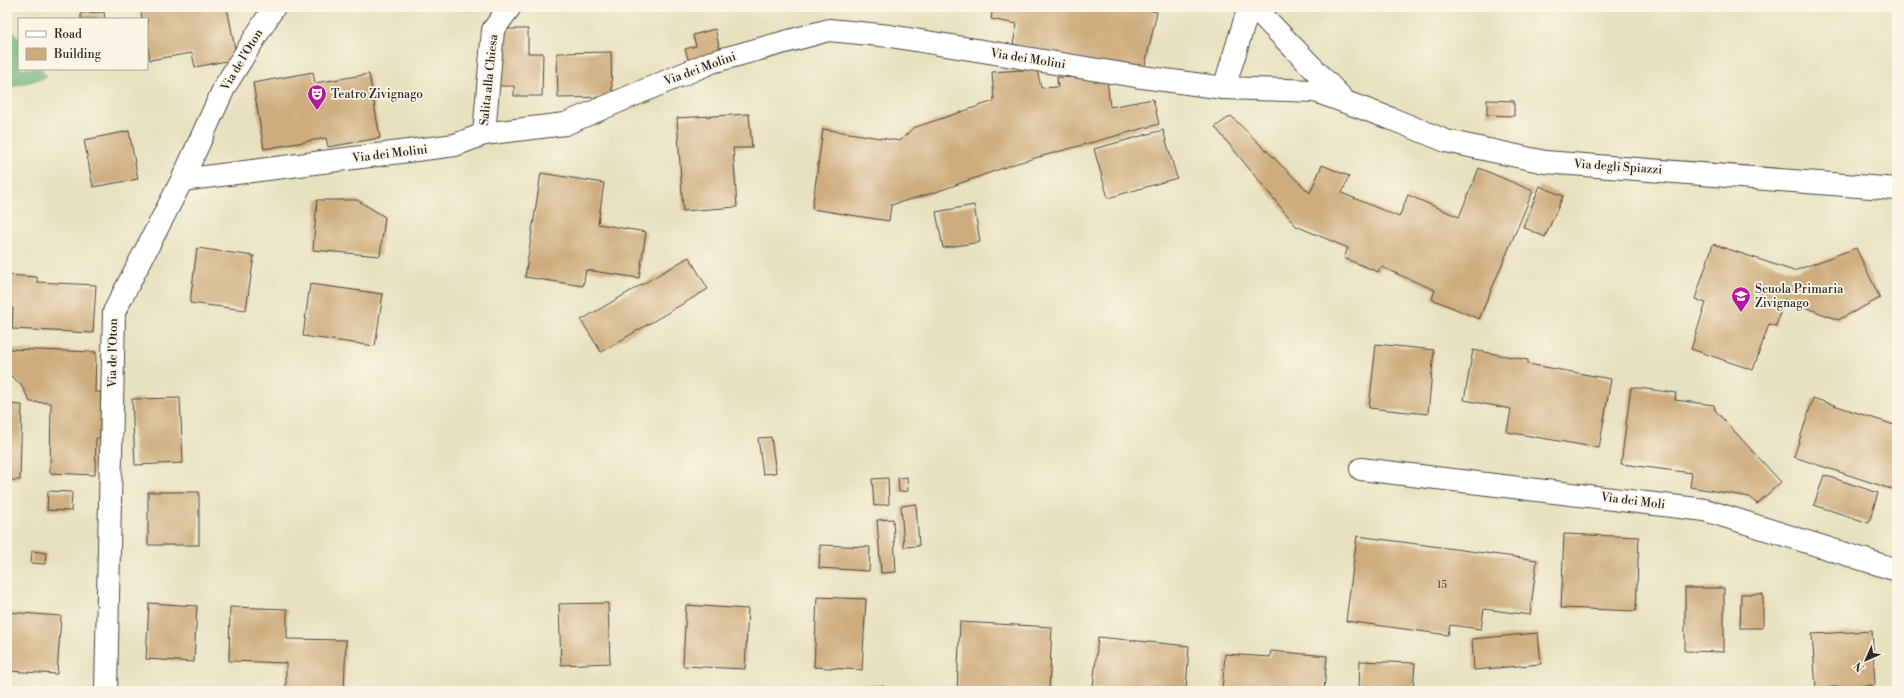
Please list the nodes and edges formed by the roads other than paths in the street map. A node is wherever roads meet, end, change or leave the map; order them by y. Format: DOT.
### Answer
graph roads {
  1 [pos="274,7"];
  2 [pos="510,7"];
  3 [pos="1249,7"];
  4 [pos="1254,7"];
  5 [pos="1224,88"];
  6 [pos="1347,103"];
  7 [pos="484,134"];
  8 [pos="182,180"];
  9 [pos="1897,189"];
  10 [pos="1361,469"];
  11 [pos="1897,570"];
  12 [pos="106,691"];
  1 -- 8 [label="street, Via de l'Oton"];
  2 -- 7 [label="street, Salita alla Chiesa"];
  3 -- 5 [label="street"];
  4 -- 6 [label="street"];
  5 -- 6 [label="street, Via dei Molini"];
  5 -- 7 [label="street, Via dei Molini"];
  6 -- 9 [label="street, Via degli Spiazzi"];
  7 -- 8 [label="street, Via dei Molini"];
  8 -- 12 [label="street, Via de l'Oton"];
  10 -- 11 [label="street, Via dei Moli"];
}
